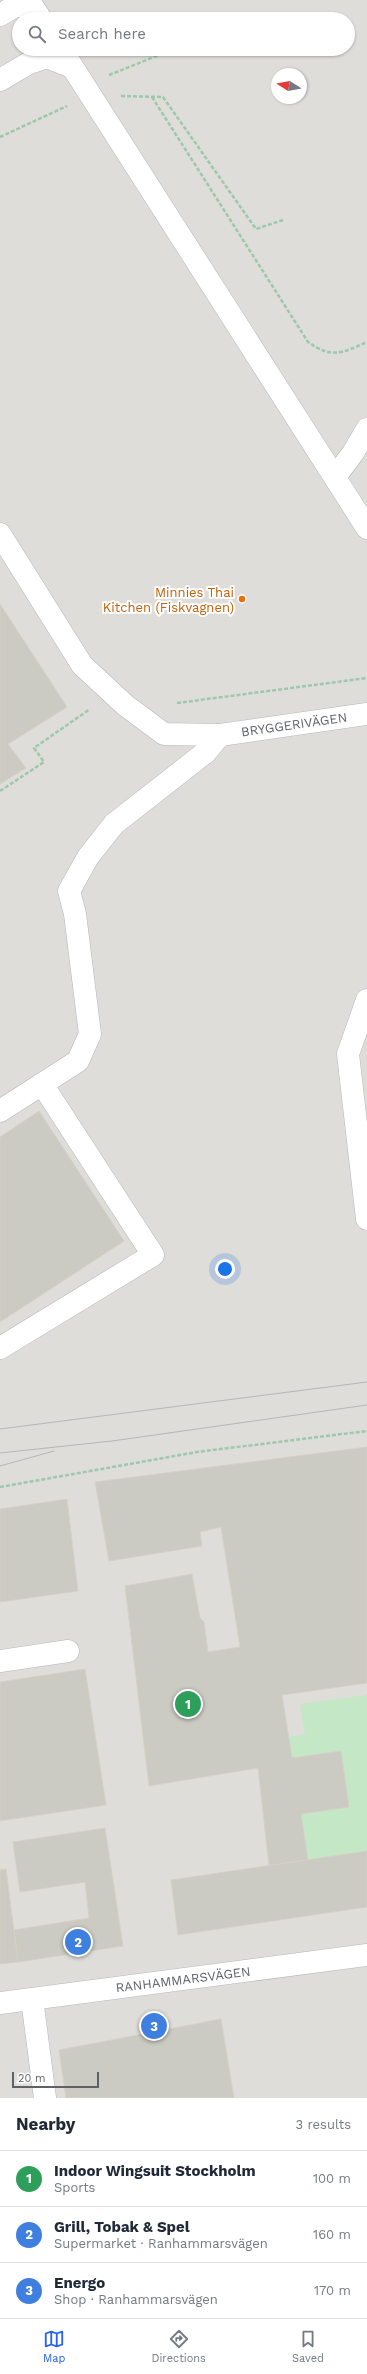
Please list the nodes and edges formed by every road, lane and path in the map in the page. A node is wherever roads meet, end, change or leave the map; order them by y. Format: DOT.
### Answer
graph roads {
  1 [pos="36,12"];
  2 [pos="0,14"];
  3 [pos="157,56"];
  4 [pos="66,58"];
  5 [pos="107,76"];
  6 [pos="0,80"];
  7 [pos="152,97"];
  8 [pos="367,342"];
  9 [pos="367,429"];
  10 [pos="335,477"];
  11 [pos="367,528"];
  12 [pos="0,534"];
  13 [pos="367,678"];
  14 [pos="178,703"];
  15 [pos="96,705"];
  16 [pos="367,714"];
  17 [pos="220,735"];
  18 [pos="0,791"];
  19 [pos="367,1000"];
  20 [pos="42,1084"];
  21 [pos="0,1111"];
  22 [pos="367,1219"];
  23 [pos="0,1348"];
  24 [pos="367,1431"];
  25 [pos="0,1487"];
  26 [pos="68,1651"];
  27 [pos="0,1661"];
  28 [pos="367,1955"];
  29 [pos="32,1999"];
  30 [pos="0,2003"];
  31 [pos="45,2098"];
  1 -- 2 [label="street"];
  3 -- 5 [label="path"];
  4 -- 6 [label="street"];
  4 -- 10 [label="street"];
  7 -- 8 [label="path"];
  9 -- 10 [label="street"];
  10 -- 11 [label="street"];
  12 -- 17 [label="street, BRYGGERIVÄGEN"];
  13 -- 14 [label="path"];
  15 -- 18 [label="path"];
  16 -- 17 [label="street, BRYGGERIVÄGEN"];
  17 -- 20 [label="street"];
  19 -- 22 [label="street"];
  20 -- 21 [label="street"];
  20 -- 23 [label="street"];
  24 -- 25 [label="path"];
  26 -- 27 [label="street"];
  28 -- 29 [label="street, RANHAMMARSVÄGEN"];
  29 -- 30 [label="street, RANHAMMARSVÄGEN"];
  29 -- 31 [label="street"];
}
